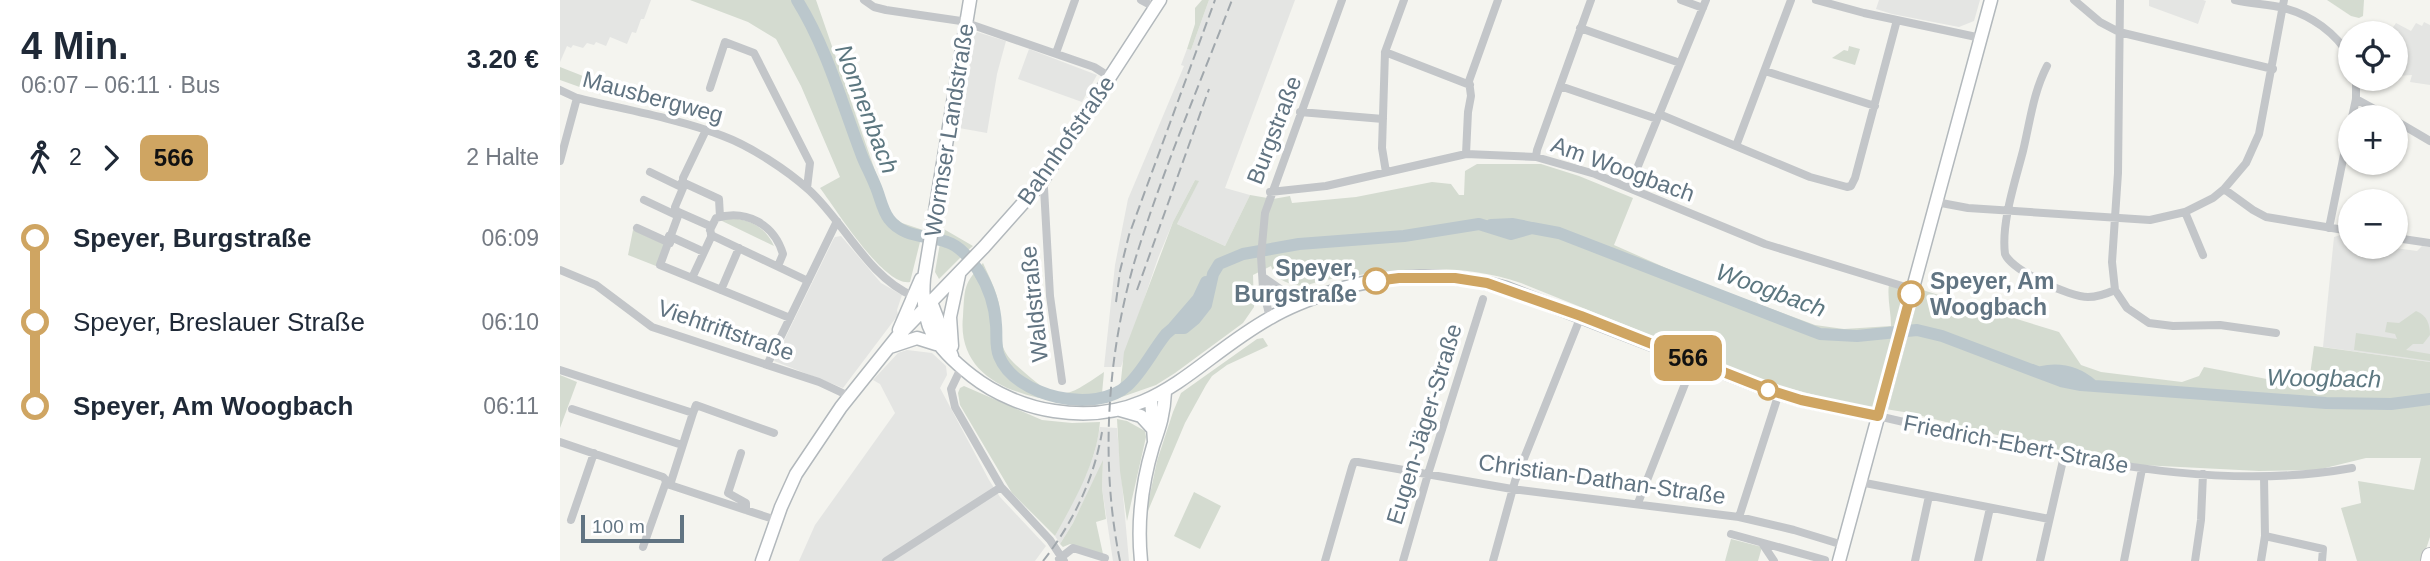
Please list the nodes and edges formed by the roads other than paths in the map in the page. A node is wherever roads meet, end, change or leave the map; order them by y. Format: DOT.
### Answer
graph roads {
  1 [pos="864,0"];
  2 [pos="970,0"];
  3 [pos="1075,0"];
  4 [pos="1141,0"];
  5 [pos="1342,0"];
  6 [pos="1404,0"];
  7 [pos="1498,0"];
  8 [pos="1591,0"];
  9 [pos="1681,0"];
  10 [pos="1791,0"];
  11 [pos="1816,0"];
  12 [pos="1992,0"];
  13 [pos="2074,0"];
  14 [pos="2120,0"];
  15 [pos="2235,0"];
  16 [pos="1158,4"];
  17 [pos="1704,4"];
  18 [pos="2283,4"];
  19 [pos="1897,20"];
  20 [pos="966,22"];
  21 [pos="1580,28"];
  22 [pos="2119,32"];
  23 [pos="1981,38"];
  24 [pos="2338,40"];
  25 [pos="1385,52"];
  26 [pos="1056,53"];
  27 [pos="1680,63"];
  28 [pos="2047,66"];
  29 [pos="2273,69"];
  30 [pos="1765,71"];
  31 [pos="1111,77"];
  32 [pos="1470,85"];
  33 [pos="1560,86"];
  34 [pos="710,88"];
  35 [pos="560,90"];
  36 [pos="2356,91"];
  37 [pos="577,98"];
  38 [pos="2356,99"];
  39 [pos="2355,105"];
  40 [pos="2367,105"];
  41 [pos="1875,106"];
  42 [pos="1300,112"];
  43 [pos="1658,116"];
  44 [pos="1383,119"];
  45 [pos="2408,128"];
  46 [pos="706,130"];
  47 [pos="2430,141"];
  48 [pos="1735,146"];
  49 [pos="1466,155"];
  50 [pos="1536,157"];
  51 [pos="560,161"];
  52 [pos="650,172"];
  53 [pos="1386,172"];
  54 [pos="2340,175"];
  55 [pos="1041,183"];
  56 [pos="683,185"];
  57 [pos="807,188"];
  58 [pos="1629,188"];
  59 [pos="2224,189"];
  60 [pos="1270,192"];
  61 [pos="644,200"];
  62 [pos="1936,202"];
  63 [pos="2009,211"];
  64 [pos="2185,212"];
  65 [pos="677,214"];
  66 [pos="720,217"];
  67 [pos="2115,217"];
  68 [pos="837,221"];
  69 [pos="637,228"];
  70 [pos="2329,228"];
  71 [pos="2338,229"];
  72 [pos="711,231"];
  73 [pos="669,239"];
  74 [pos="2408,240"];
  75 [pos="2430,243"];
  76 [pos="740,248"];
  77 [pos="704,252"];
  78 [pos="929,254"];
  79 [pos="2203,255"];
  80 [pos="778,266"];
  81 [pos="962,269"];
  82 [pos="560,270"];
  83 [pos="1264,277"];
  84 [pos="692,278"];
  85 [pos="808,281"];
  86 [pos="1912,289"];
  87 [pos="721,290"];
  88 [pos="2115,290"];
  89 [pos="913,296"];
  90 [pos="1317,297"];
  91 [pos="1483,299"];
  92 [pos="928,304"];
  93 [pos="1283,312"];
  94 [pos="1581,316"];
  95 [pos="1270,317"];
  96 [pos="790,318"];
  97 [pos="2276,334"];
  98 [pos="897,337"];
  99 [pos="936,344"];
  100 [pos="887,348"];
  101 [pos="1694,361"];
  102 [pos="957,364"];
  103 [pos="767,365"];
  104 [pos="560,370"];
  105 [pos="1062,381"];
  106 [pos="1165,392"];
  107 [pos="1779,393"];
  108 [pos="849,396"];
  109 [pos="1151,399"];
  110 [pos="572,409"];
  111 [pos="1120,410"];
  112 [pos="692,413"];
  113 [pos="1878,416"];
  114 [pos="1152,428"];
  115 [pos="774,433"];
  116 [pos="560,442"];
  117 [pos="1154,444"];
  118 [pos="682,445"];
  119 [pos="594,453"];
  120 [pos="741,453"];
  121 [pos="2064,456"];
  122 [pos="2352,468"];
  123 [pos="2141,469"];
  124 [pos="1427,474"];
  125 [pos="2203,474"];
  126 [pos="2264,477"];
  127 [pos="1860,482"];
  128 [pos="668,483"];
  129 [pos="1001,486"];
  130 [pos="1512,488"];
  131 [pos="1929,496"];
  132 [pos="1638,503"];
  133 [pos="1990,508"];
  134 [pos="746,510"];
  135 [pos="1739,517"];
  136 [pos="2049,519"];
  137 [pos="571,520"];
  138 [pos="776,520"];
  139 [pos="1731,534"];
  140 [pos="2265,536"];
  141 [pos="1762,543"];
  142 [pos="1843,545"];
  143 [pos="643,547"];
  144 [pos="1800,553"];
  145 [pos="1105,558"];
  146 [pos="1061,559"];
  147 [pos="1825,560"];
  148 [pos="762,561"];
  149 [pos="886,561"];
  150 [pos="1141,561"];
  151 [pos="1325,561"];
  152 [pos="1403,561"];
  153 [pos="1493,561"];
  154 [pos="1774,561"];
  155 [pos="1839,561"];
  156 [pos="1915,561"];
  157 [pos="1978,561"];
  158 [pos="2040,561"];
  159 [pos="2124,561"];
  160 [pos="2195,561"];
  161 [pos="2261,561"];
  162 [pos="2322,561"];
  1 -- 20 [label="street"];
  2 -- 20 [label="main road, Wormser Landstraße"];
  3 -- 26 [label="street"];
  4 -- 16 [label="street"];
  5 -- 42 [label="street, Burgstraße"];
  6 -- 25 [label="street"];
  7 -- 32 [label="street"];
  8 -- 21 [label="street"];
  9 -- 17 [label="street"];
  10 -- 30 [label="street"];
  11 -- 19 [label="street"];
  12 -- 23 [label="main road"];
  13 -- 22 [label="street"];
  14 -- 22 [label="street"];
  15 -- 18 [label="street"];
  16 -- 31 [label="main road, Bahnhofstraße"];
  17 -- 27 [label="street"];
  18 -- 24 [label="street"];
  18 -- 29 [label="street"];
  19 -- 23 [label="street"];
  19 -- 41 [label="street"];
  20 -- 26 [label="street"];
  20 -- 78 [label="main road, Wormser Landstraße"];
  21 -- 27 [label="street"];
  21 -- 33 [label="street"];
  22 -- 29 [label="street"];
  22 -- 67 [label="street"];
  23 -- 62 [label="main road"];
  25 -- 32 [label="street"];
  25 -- 44 [label="street"];
  26 -- 31 [label="street"];
  27 -- 43 [label="street"];
  28 -- 63 [label="street"];
  29 -- 59 [label="street"];
  30 -- 41 [label="street"];
  30 -- 48 [label="street"];
  31 -- 55 [label="main road, Bahnhofstraße"];
  32 -- 49 [label="street"];
  33 -- 43 [label="street"];
  33 -- 50 [label="street"];
  34 -- 57 [label="street, Mausbergweg"];
  35 -- 37 [label="street, Mausbergweg"];
  36 -- 38 [label="street"];
  37 -- 46 [label="street, Mausbergweg"];
  37 -- 51 [label="street"];
  38 -- 39 [label="street"];
  38 -- 40 [label="street"];
  41 -- 48 [label="street"];
  42 -- 44 [label="street"];
  42 -- 60 [label="street, Burgstraße"];
  43 -- 48 [label="street"];
  43 -- 58 [label="street"];
  44 -- 53 [label="street"];
  45 -- 47 [label="street"];
  46 -- 56 [label="street"];
  46 -- 57 [label="street, Mausbergweg"];
  49 -- 50 [label="street, Am Woogbach"];
  49 -- 53 [label="street, Am Woogbach"];
  50 -- 58 [label="street, Am Woogbach"];
  52 -- 56 [label="street"];
  53 -- 60 [label="street, Am Woogbach"];
  54 -- 70 [label="street"];
  55 -- 81 [label="main road, Bahnhofstraße"];
  55 -- 105 [label="street, Waldstraße"];
  56 -- 65 [label="street"];
  56 -- 66 [label="street"];
  57 -- 68 [label="street, Mausbergweg"];
  58 -- 86 [label="street, Am Woogbach"];
  59 -- 64 [label="street"];
  59 -- 70 [label="street"];
  60 -- 83 [label="street, Burgstraße"];
  61 -- 65 [label="street"];
  62 -- 63 [label="street"];
  62 -- 86 [label="main road"];
  63 -- 67 [label="street"];
  63 -- 88 [label="street"];
  64 -- 67 [label="street"];
  64 -- 79 [label="street"];
  65 -- 72 [label="street"];
  65 -- 73 [label="street"];
  66 -- 72 [label="street"];
  66 -- 80 [label="street"];
  67 -- 88 [label="street"];
  68 -- 85 [label="street"];
  68 -- 89 [label="street, Mausbergweg"];
  69 -- 73 [label="street"];
  70 -- 71 [label="street"];
  72 -- 76 [label="street"];
  72 -- 77 [label="street"];
  73 -- 77 [label="street"];
  73 -- 84 [label="street"];
  74 -- 75 [label="street"];
  76 -- 80 [label="street"];
  76 -- 87 [label="street"];
  77 -- 84 [label="street"];
  78 -- 89 [label="main road"];
  78 -- 92 [label="main road, Wormser Landstraße"];
  80 -- 85 [label="street"];
  81 -- 92 [label="main road, Bahnhofstraße"];
  81 -- 102 [label="main road"];
  82 -- 103 [label="street, Viehtriftstraße"];
  83 -- 90 [label="street"];
  83 -- 93 [label="street, Burgstraße"];
  83 -- 95 [label="street, Burgstraße"];
  84 -- 87 [label="street"];
  85 -- 96 [label="street"];
  86 -- 113 [label="main road"];
  87 -- 96 [label="street"];
  88 -- 97 [label="street"];
  89 -- 98 [label="main road"];
  90 -- 93 [label="main road, Friedrich-Ebert-Straße"];
  90 -- 94 [label="main road, Friedrich-Ebert-Straße"];
  91 -- 124 [label="street, Eugen-Jäger-Straße"];
  92 -- 98 [label="main road"];
  92 -- 99 [label="main road, Friedrich-Ebert-Straße"];
  92 -- 102 [label="main road"];
  93 -- 95 [label="main road, Friedrich-Ebert-Straße"];
  94 -- 101 [label="main road, Friedrich-Ebert-Straße"];
  94 -- 130 [label="street"];
  95 -- 106 [label="main road, Friedrich-Ebert-Straße"];
  96 -- 103 [label="street"];
  98 -- 100 [label="main road"];
  99 -- 100 [label="main road"];
  99 -- 102 [label="main road, Friedrich-Ebert-Straße"];
  100 -- 108 [label="main road"];
  101 -- 107 [label="main road, Friedrich-Ebert-Straße"];
  101 -- 132 [label="street"];
  102 -- 111 [label="main road, Friedrich-Ebert-Straße"];
  102 -- 129 [label="street"];
  103 -- 108 [label="street, Viehtriftstraße"];
  104 -- 112 [label="street"];
  106 -- 109 [label="main road, Friedrich-Ebert-Straße"];
  106 -- 117 [label="main road"];
  107 -- 113 [label="main road, Friedrich-Ebert-Straße"];
  107 -- 135 [label="street"];
  108 -- 138 [label="main road"];
  109 -- 111 [label="main road, Friedrich-Ebert-Straße"];
  109 -- 114 [label="main road"];
  110 -- 118 [label="street"];
  111 -- 114 [label="main road"];
  112 -- 115 [label="street"];
  112 -- 118 [label="street"];
  113 -- 121 [label="street, Friedrich-Ebert-Straße"];
  113 -- 127 [label="main road"];
  114 -- 117 [label="main road"];
  116 -- 119 [label="street"];
  117 -- 150 [label="main road"];
  118 -- 128 [label="street"];
  119 -- 128 [label="street"];
  119 -- 137 [label="street"];
  120 -- 134 [label="street"];
  121 -- 123 [label="street, Friedrich-Ebert-Straße"];
  121 -- 136 [label="street"];
  122 -- 126 [label="street, Friedrich-Ebert-Straße"];
  123 -- 125 [label="street, Friedrich-Ebert-Straße"];
  123 -- 159 [label="street"];
  124 -- 130 [label="street, Christian-Dathan-Straße"];
  124 -- 151 [label="street, Christian-Dathan-Straße"];
  124 -- 152 [label="street, Eugen-Jäger-Straße"];
  125 -- 126 [label="street, Friedrich-Ebert-Straße"];
  125 -- 160 [label="street"];
  126 -- 140 [label="street"];
  127 -- 131 [label="street"];
  127 -- 142 [label="main road"];
  128 -- 134 [label="street"];
  128 -- 143 [label="street"];
  129 -- 146 [label="street"];
  129 -- 149 [label="street"];
  130 -- 132 [label="street, Christian-Dathan-Straße"];
  130 -- 153 [label="street"];
  131 -- 133 [label="street"];
  131 -- 156 [label="street"];
  132 -- 135 [label="street, Christian-Dathan-Straße"];
  133 -- 136 [label="street"];
  133 -- 157 [label="street"];
  134 -- 138 [label="street"];
  135 -- 142 [label="street, Christian-Dathan-Straße"];
  136 -- 158 [label="street"];
  138 -- 148 [label="main road"];
  139 -- 141 [label="street"];
  140 -- 161 [label="street"];
  140 -- 162 [label="street"];
  141 -- 144 [label="street"];
  141 -- 154 [label="street"];
  142 -- 155 [label="main road"];
  144 -- 147 [label="street"];
  145 -- 146 [label="street"];
}
